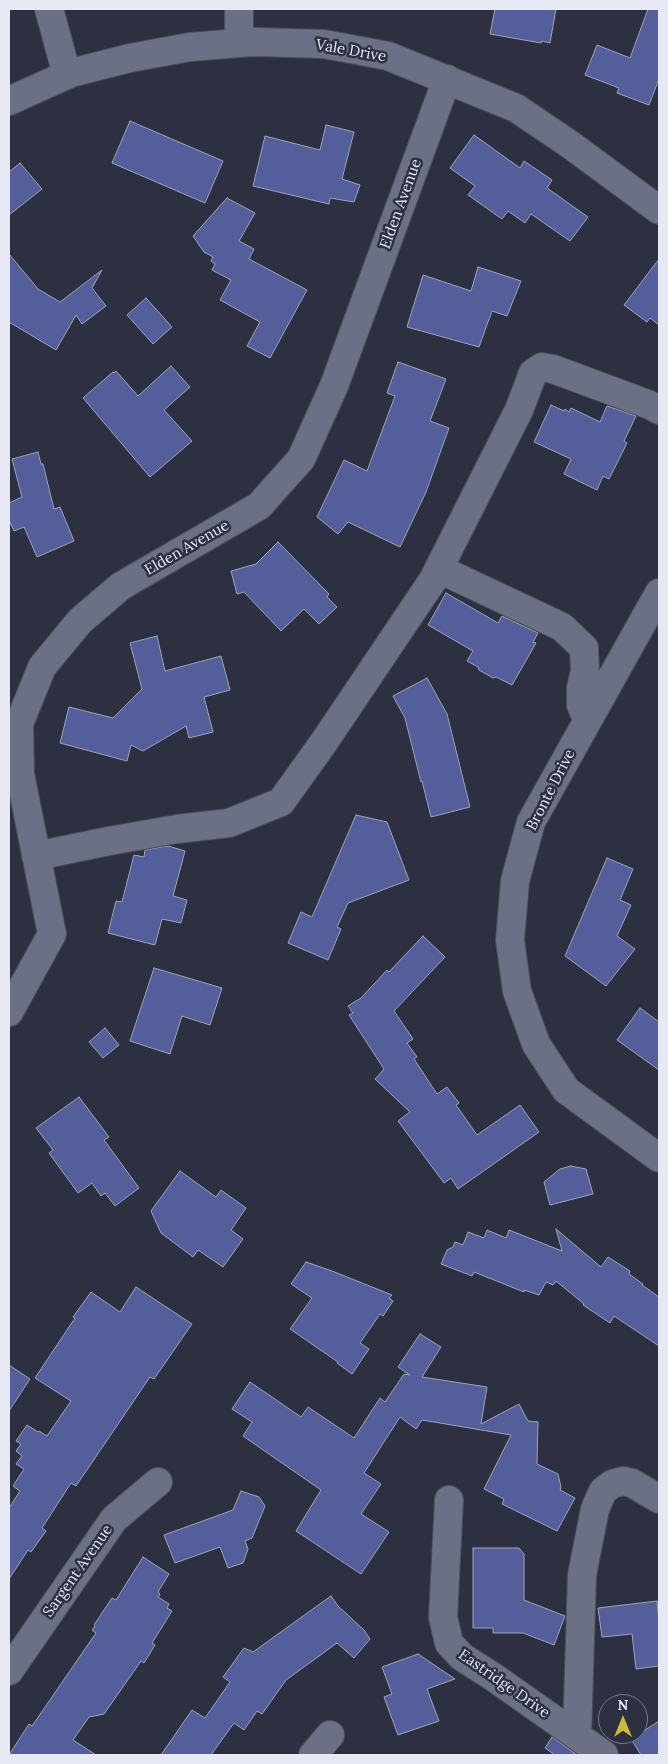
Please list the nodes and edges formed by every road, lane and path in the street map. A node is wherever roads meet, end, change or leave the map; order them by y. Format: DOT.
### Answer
graph roads {
  1 [pos="48,9"];
  2 [pos="239,9"];
  3 [pos="239,43"];
  4 [pos="67,75"];
  5 [pos="447,79"];
  6 [pos="9,101"];
  7 [pos="659,210"];
  8 [pos="659,410"];
  9 [pos="439,569"];
  10 [pos="659,593"];
  11 [pos="591,715"];
  12 [pos="36,856"];
  13 [pos="9,1012"];
  14 [pos="659,1158"];
  15 [pos="158,1482"];
  16 [pos="449,1500"];
  17 [pos="659,1500"];
  18 [pos="9,1670"];
  19 [pos="577,1736"];
  20 [pos="604,1755"];
  1 -- 4 [label="street"];
  2 -- 3 [label="street"];
  3 -- 4 [label="street, Vale Drive"];
  3 -- 5 [label="street, Vale Drive"];
  4 -- 6 [label="street, Vale Drive"];
  5 -- 7 [label="street, Vale Drive"];
  5 -- 12 [label="street, Elden Avenue"];
  8 -- 9 [label="street"];
  9 -- 11 [label="street"];
  9 -- 12 [label="street"];
  10 -- 11 [label="street, Bronte Drive"];
  11 -- 14 [label="street, Bronte Drive"];
  12 -- 13 [label="street, Elden Avenue"];
  15 -- 18 [label="street, Sargent Avenue"];
  16 -- 19 [label="street, Eastridge Drive"];
  17 -- 19 [label="street"];
  19 -- 20 [label="street, Eastridge Drive"];
}
